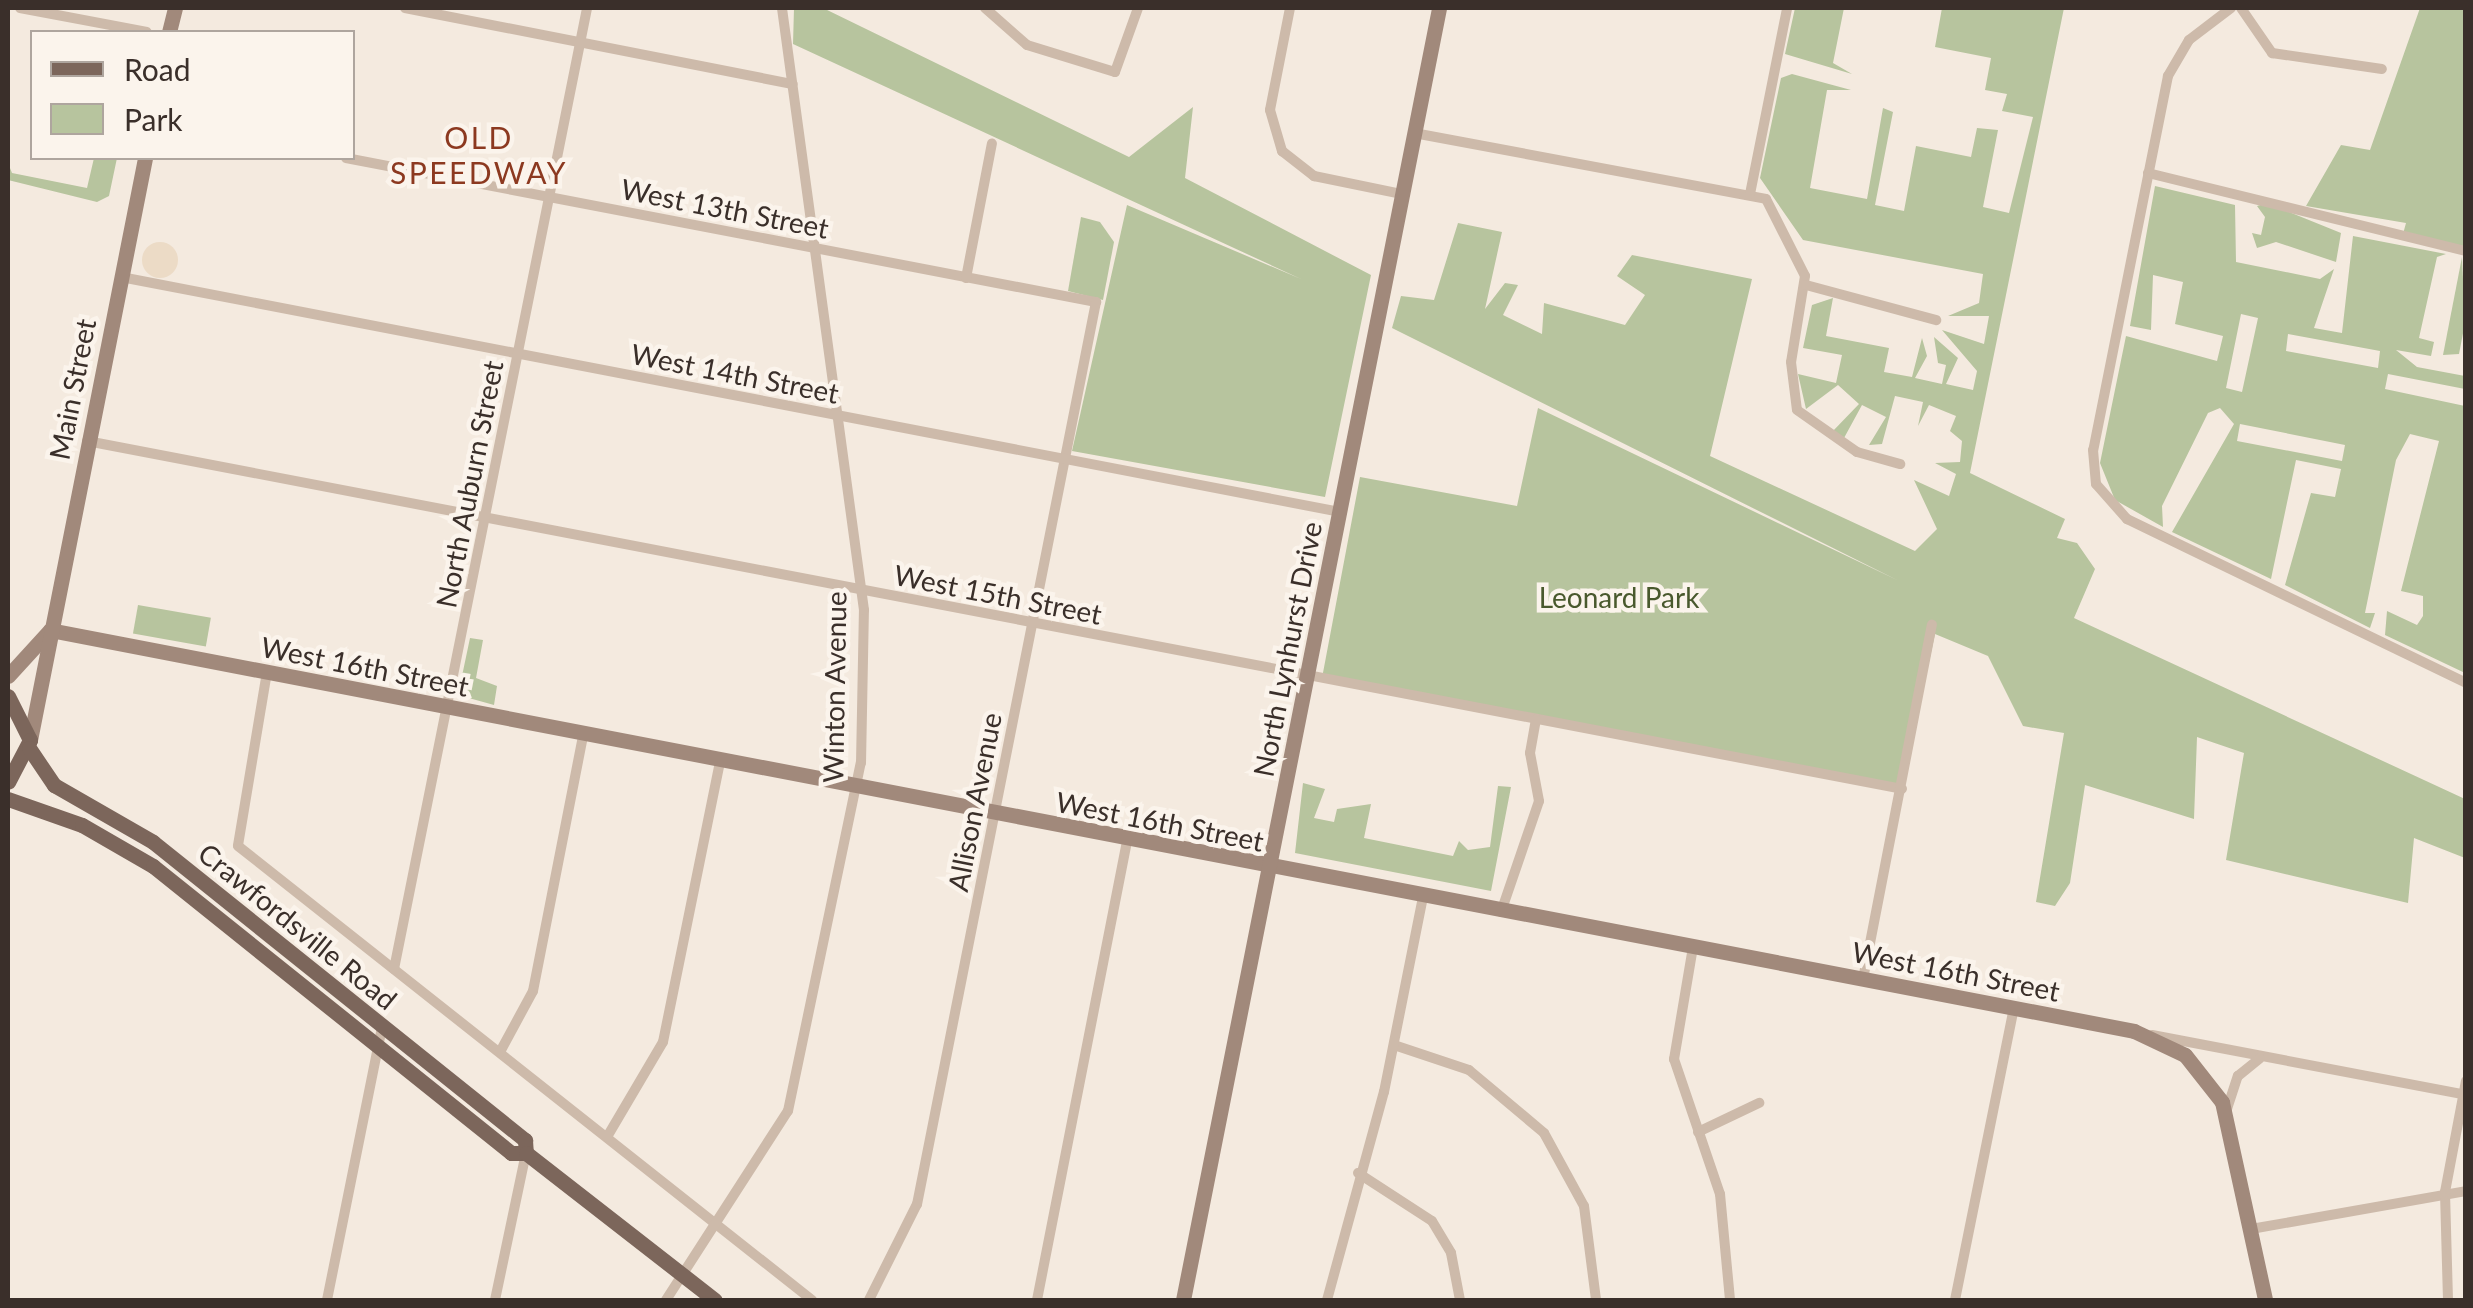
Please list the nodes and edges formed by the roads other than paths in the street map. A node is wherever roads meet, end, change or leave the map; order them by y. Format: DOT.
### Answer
graph roads {
  1 [pos="20,8"];
  2 [pos="405,8"];
  3 [pos="489,8"];
  4 [pos="587,8"];
  5 [pos="782,8"];
  6 [pos="985,8"];
  7 [pos="1138,8"];
  8 [pos="1290,8"];
  9 [pos="1439,8"];
  10 [pos="1787,8"];
  11 [pos="2232,8"];
  12 [pos="2241,8"];
  13 [pos="486,23"];
  14 [pos="136,30"];
  15 [pos="580,41"];
  16 [pos="2382,69"];
  17 [pos="793,84"];
  18 [pos="1414,133"];
  19 [pos="992,142"];
  20 [pos="145,160"];
  21 [pos="355,160"];
  22 [pos="2148,173"];
  23 [pos="1402,194"];
  24 [pos="1750,194"];
  25 [pos="549,198"];
  26 [pos="816,248"];
  27 [pos="2466,250"];
  28 [pos="121,277"];
  29 [pos="966,278"];
  30 [pos="1806,285"];
  31 [pos="1096,302"];
  32 [pos="1936,320"];
  33 [pos="518,354"];
  34 [pos="838,416"];
  35 [pos="88,440"];
  36 [pos="1065,460"];
  37 [pos="1900,464"];
  38 [pos="1340,512"];
  39 [pos="485,517"];
  40 [pos="861,591"];
  41 [pos="1032,624"];
  42 [pos="1932,625"];
  43 [pos="50,630"];
  44 [pos="267,672"];
  45 [pos="1308,675"];
  46 [pos="8,676"];
  47 [pos="2466,683"];
  48 [pos="8,696"];
  49 [pos="446,708"];
  50 [pos="1536,720"];
  51 [pos="583,735"];
  52 [pos="29,744"];
  53 [pos="720,762"];
  54 [pos="8,782"];
  55 [pos="856,788"];
  56 [pos="1902,789"];
  57 [pos="8,799"];
  58 [pos="996,815"];
  59 [pos="1127,840"];
  60 [pos="1270,868"];
  61 [pos="1423,897"];
  62 [pos="1501,912"];
  63 [pos="1693,947"];
  64 [pos="394,969"];
  65 [pos="1863,979"];
  66 [pos="2014,1008"];
  67 [pos="382,1026"];
  68 [pos="2146,1035"];
  69 [pos="1394,1045"];
  70 [pos="378,1047"];
  71 [pos="500,1052"];
  72 [pos="2260,1058"];
  73 [pos="2466,1082"];
  74 [pos="2464,1095"];
  75 [pos="1759,1103"];
  76 [pos="2226,1112"];
  77 [pos="1698,1132"];
  78 [pos="608,1137"];
  79 [pos="526,1154"];
  80 [pos="1358,1172"];
  81 [pos="2466,1192"];
  82 [pos="2446,1195"];
  83 [pos="714,1223"];
  84 [pos="2251,1229"];
  85 [pos="677,1271"];
  86 [pos="328,1300"];
  87 [pos="496,1300"];
  88 [pos="666,1300"];
  89 [pos="715,1300"];
  90 [pos="812,1300"];
  91 [pos="869,1300"];
  92 [pos="1037,1300"];
  93 [pos="1183,1300"];
  94 [pos="1327,1300"];
  95 [pos="1460,1300"];
  96 [pos="1596,1300"];
  97 [pos="1730,1300"];
  98 [pos="1955,1300"];
  99 [pos="2265,1300"];
  100 [pos="2448,1300"];
  1 -- 14 [label="street"];
  2 -- 13 [label="street"];
  3 -- 13 [label="street"];
  4 -- 15 [label="street, North Auburn Street"];
  5 -- 17 [label="street, Winton Avenue"];
  6 -- 7 [label="street"];
  8 -- 23 [label="street"];
  9 -- 18 [label="street, North Lynhurst Drive"];
  10 -- 24 [label="street"];
  11 -- 22 [label="street"];
  12 -- 16 [label="street"];
  13 -- 15 [label="street"];
  15 -- 17 [label="street"];
  15 -- 25 [label="street, North Auburn Street"];
  17 -- 26 [label="street, Winton Avenue"];
  18 -- 23 [label="street, North Lynhurst Drive"];
  18 -- 24 [label="street"];
  19 -- 29 [label="street"];
  20 -- 28 [label="street, Main Street"];
  21 -- 25 [label="street, West 13th Street"];
  22 -- 27 [label="street"];
  22 -- 47 [label="street"];
  23 -- 38 [label="street, North Lynhurst Drive"];
  24 -- 30 [label="street"];
  25 -- 26 [label="street, West 13th Street"];
  25 -- 33 [label="street, North Auburn Street"];
  26 -- 29 [label="street, West 13th Street"];
  26 -- 34 [label="street, Winton Avenue"];
  28 -- 33 [label="street, West 14th Street"];
  28 -- 35 [label="street, Main Street"];
  29 -- 31 [label="street, West 13th Street"];
  30 -- 32 [label="street"];
  30 -- 37 [label="street"];
  31 -- 36 [label="street, Allison Avenue"];
  33 -- 34 [label="street, West 14th Street"];
  33 -- 39 [label="street, North Auburn Street"];
  34 -- 36 [label="street, West 14th Street"];
  34 -- 40 [label="street, Winton Avenue"];
  35 -- 39 [label="street, West 15th Street"];
  35 -- 43 [label="street, Main Street"];
  36 -- 38 [label="street, West 14th Street"];
  36 -- 41 [label="street, Allison Avenue"];
  38 -- 45 [label="street, North Lynhurst Drive"];
  39 -- 40 [label="street, West 15th Street"];
  39 -- 49 [label="street, North Auburn Street"];
  40 -- 41 [label="street, West 15th Street"];
  40 -- 55 [label="street, Winton Avenue"];
  41 -- 45 [label="street, West 15th Street"];
  41 -- 58 [label="street, Allison Avenue"];
  42 -- 56 [label="street"];
  43 -- 44 [label="street, West 16th Street"];
  43 -- 46 [label="street"];
  43 -- 52 [label="street, Main Street"];
  44 -- 49 [label="street, West 16th Street"];
  44 -- 64 [label="street"];
  45 -- 50 [label="street, West 15th Street"];
  45 -- 60 [label="street, North Lynhurst Drive"];
  48 -- 52 [label="main road, Crawfordsville Road"];
  49 -- 51 [label="street, West 16th Street"];
  49 -- 64 [label="street, North Auburn Street"];
  50 -- 56 [label="street, West 15th Street"];
  50 -- 62 [label="street"];
  51 -- 53 [label="street, West 16th Street"];
  51 -- 71 [label="street"];
  52 -- 54 [label="main road"];
  52 -- 67 [label="main road, Crawfordsville Road"];
  53 -- 55 [label="street, West 16th Street"];
  53 -- 78 [label="street"];
  55 -- 58 [label="street, West 16th Street"];
  55 -- 83 [label="street, Winton Avenue"];
  56 -- 65 [label="street"];
  57 -- 70 [label="main road, Crawfordsville Road"];
  58 -- 59 [label="street, West 16th Street"];
  58 -- 91 [label="street, Allison Avenue"];
  59 -- 60 [label="street, West 16th Street"];
  59 -- 92 [label="street"];
  60 -- 61 [label="street, West 16th Street"];
  60 -- 93 [label="street, North Lynhurst Drive"];
  61 -- 62 [label="street, West 16th Street"];
  61 -- 69 [label="street"];
  62 -- 63 [label="street, West 16th Street"];
  63 -- 65 [label="street, West 16th Street"];
  63 -- 77 [label="street"];
  64 -- 71 [label="street"];
  65 -- 66 [label="street, West 16th Street"];
  66 -- 68 [label="street, West 16th Street"];
  66 -- 98 [label="street"];
  67 -- 70 [label="street"];
  67 -- 79 [label="main road, Crawfordsville Road"];
  68 -- 72 [label="street, West 16th Street"];
  68 -- 76 [label="street"];
  69 -- 80 [label="street"];
  69 -- 96 [label="street"];
  70 -- 79 [label="main road, Crawfordsville Road"];
  70 -- 86 [label="street"];
  71 -- 78 [label="street"];
  72 -- 74 [label="street, West 16th Street"];
  72 -- 76 [label="street"];
  73 -- 74 [label="street"];
  74 -- 82 [label="street"];
  75 -- 77 [label="street"];
  76 -- 84 [label="street"];
  77 -- 97 [label="street"];
  78 -- 83 [label="street"];
  79 -- 85 [label="main road, Crawfordsville Road"];
  79 -- 87 [label="street"];
  80 -- 94 [label="street"];
  80 -- 95 [label="street"];
  81 -- 82 [label="street"];
  82 -- 84 [label="street"];
  82 -- 100 [label="street"];
  83 -- 85 [label="street, Winton Avenue"];
  83 -- 90 [label="street"];
  84 -- 99 [label="street"];
  85 -- 88 [label="street"];
  85 -- 89 [label="main road, Crawfordsville Road"];
}
